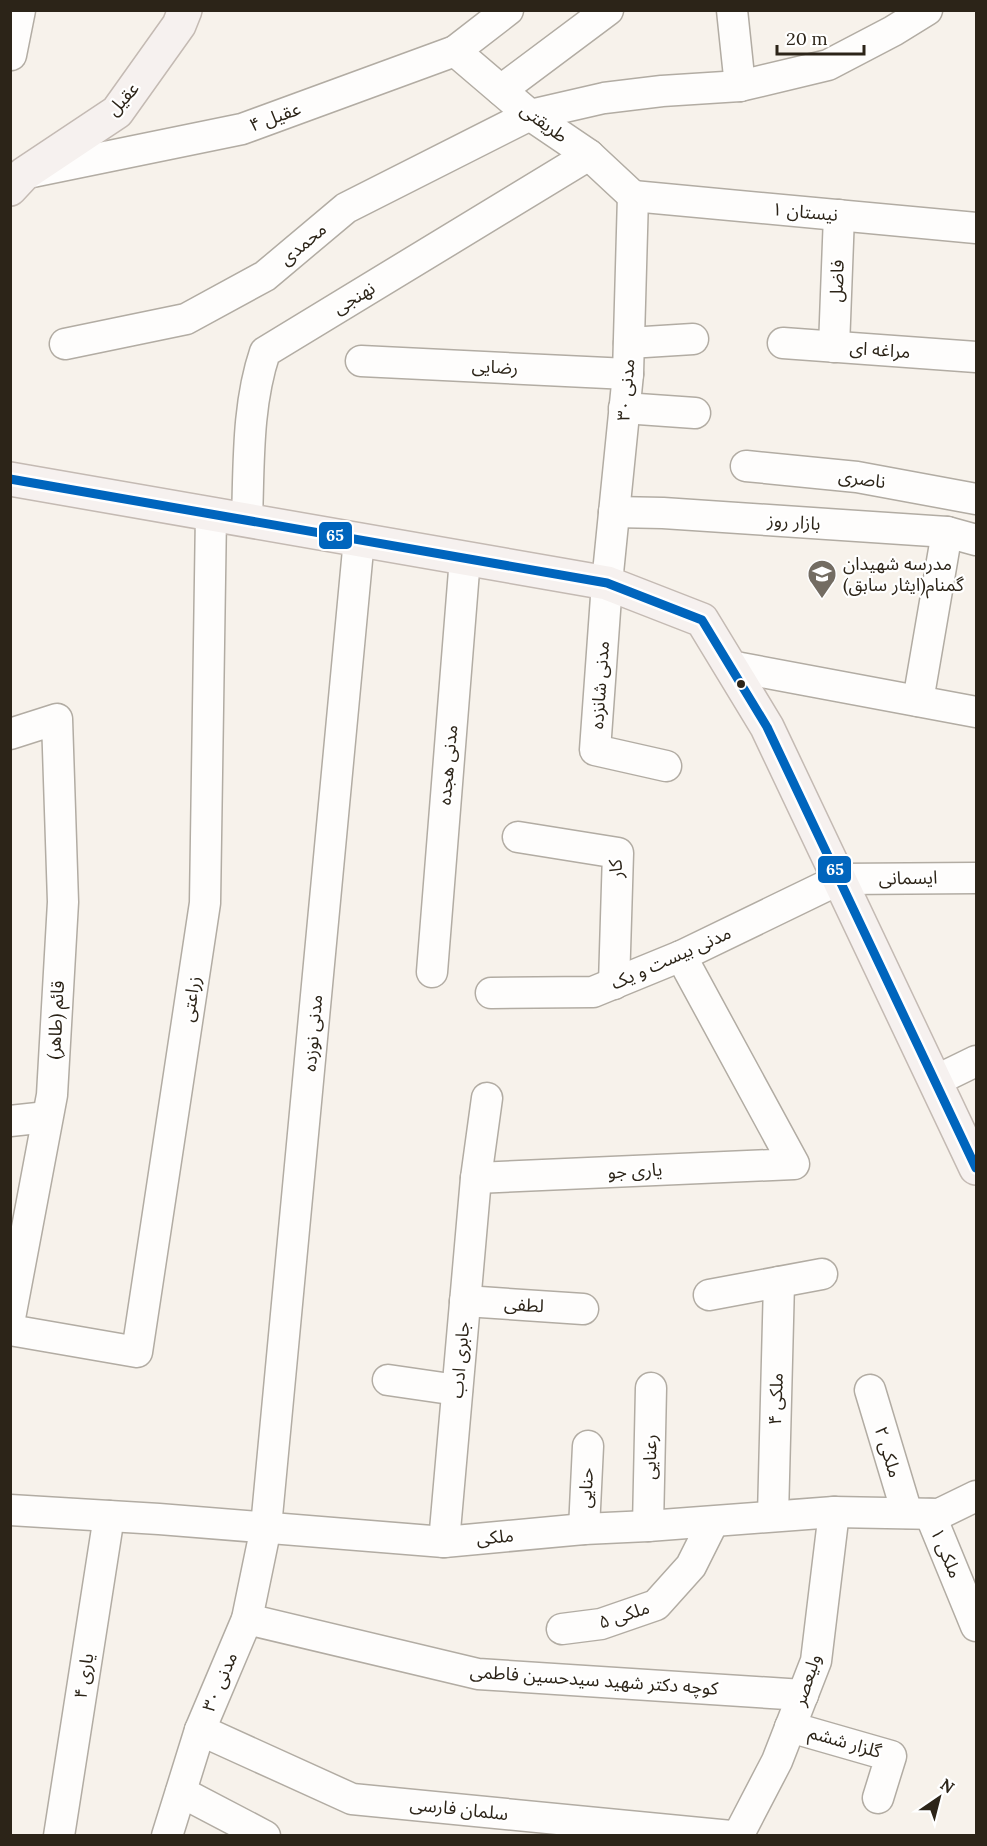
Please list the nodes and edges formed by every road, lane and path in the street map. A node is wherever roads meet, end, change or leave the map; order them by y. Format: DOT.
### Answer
graph roads {
  1 [pos="20,10"];
  2 [pos="185,10"];
  3 [pos="508,10"];
  4 [pos="608,10"];
  5 [pos="732,10"];
  6 [pos="927,10"];
  7 [pos="891,21"];
  8 [pos="454,51"];
  9 [pos="11,54"];
  10 [pos="740,86"];
  11 [pos="501,90"];
  12 [pos="530,115"];
  13 [pos="589,155"];
  14 [pos="15,179"];
  15 [pos="633,196"];
  16 [pos="839,215"];
  17 [pos="976,228"];
  18 [pos="693,339"];
  19 [pos="629,343"];
  20 [pos="783,343"];
  21 [pos="65,344"];
  22 [pos="834,347"];
  23 [pos="976,357"];
  24 [pos="361,361"];
  25 [pos="628,374"];
  26 [pos="624,408"];
  27 [pos="695,413"];
  28 [pos="746,466"];
  29 [pos="837,475"];
  30 [pos="10,479"];
  31 [pos="976,499"];
  32 [pos="614,512"];
  33 [pos="211,514"];
  34 [pos="247,520"];
  35 [pos="825,524"];
  36 [pos="968,534"];
  37 [pos="359,539"];
  38 [pos="465,558"];
  39 [pos="608,583"];
  40 [pos="730,666"];
  41 [pos="918,701"];
  42 [pos="976,712"];
  43 [pos="10,734"];
  44 [pos="666,765"];
  45 [pos="518,837"];
  46 [pos="976,878"];
  47 [pos="840,879"];
  48 [pos="681,956"];
  49 [pos="432,972"];
  50 [pos="614,984"];
  51 [pos="491,993"];
  52 [pos="976,1061"];
  53 [pos="935,1082"];
  54 [pos="487,1098"];
  55 [pos="47,1117"];
  56 [pos="10,1121"];
  57 [pos="976,1168"];
  58 [pos="476,1178"];
  59 [pos="822,1274"];
  60 [pos="779,1282"];
  61 [pos="709,1295"];
  62 [pos="465,1301"];
  63 [pos="583,1309"];
  64 [pos="10,1318"];
  65 [pos="10,1330"];
  66 [pos="388,1380"];
  67 [pos="651,1388"];
  68 [pos="458,1390"];
  69 [pos="870,1390"];
  70 [pos="588,1446"];
  71 [pos="976,1497"];
  72 [pos="10,1510"];
  73 [pos="834,1512"];
  74 [pos="918,1514"];
  75 [pos="110,1516"];
  76 [pos="772,1516"];
  77 [pos="713,1522"];
  78 [pos="648,1526"];
  79 [pos="266,1527"];
  80 [pos="584,1529"];
  81 [pos="444,1542"];
  82 [pos="247,1619"];
  83 [pos="976,1626"];
  84 [pos="562,1629"];
  85 [pos="803,1695"];
  86 [pos="790,1727"];
  87 [pos="200,1730"];
  88 [pos="180,1792"];
  89 [pos="878,1798"];
  90 [pos="58,1836"];
  91 [pos="167,1836"];
  92 [pos="265,1836"];
  93 [pos="731,1836"];
  94 [pos="738,1836"];
  1 -- 9 [label="street"];
  2 -- 14 [label="main road, عقیل"];
  3 -- 8 [label="street, عقیل ۴"];
  4 -- 11 [label="street"];
  5 -- 10 [label="street"];
  6 -- 7 [label="street, محمدی"];
  7 -- 10 [label="street, محمدی"];
  8 -- 11 [label="street, طریقتی"];
  8 -- 14 [label="street, عقیل ۴"];
  10 -- 12 [label="street, محمدی"];
  11 -- 12 [label="street, طریقتی"];
  12 -- 13 [label="street, طریقتی"];
  12 -- 21 [label="street, محمدی"];
  13 -- 15 [label="street, طریقتی"];
  13 -- 34 [label="street, نهنجی"];
  15 -- 16 [label="street, نیستان ۱"];
  15 -- 19 [label="street, مدنی ۳۰"];
  16 -- 17 [label="street, نیستان ۱"];
  16 -- 22 [label="street, فاضل"];
  18 -- 19 [label="street"];
  19 -- 25 [label="street, مدنی ۳۰"];
  20 -- 22 [label="street, مراغه ای"];
  22 -- 23 [label="street, مراغه ای"];
  24 -- 25 [label="street, رضایی"];
  25 -- 26 [label="street, مدنی ۳۰"];
  26 -- 27 [label="street"];
  26 -- 32 [label="street, مدنی ۳۰"];
  28 -- 29 [label="street, ناصری"];
  29 -- 31 [label="street, ناصری"];
  29 -- 35 [label="street"];
  30 -- 33 [label="main road"];
  32 -- 35 [label="street, بازار روز"];
  32 -- 39 [label="street, مدنی ۳۰"];
  33 -- 34 [label="main road"];
  33 -- 65 [label="street, زراعتی"];
  34 -- 37 [label="main road"];
  35 -- 36 [label="street, بازار روز"];
  36 -- 41 [label="street"];
  37 -- 38 [label="main road"];
  37 -- 79 [label="street, مدنی نوزده"];
  38 -- 39 [label="main road"];
  38 -- 49 [label="street, مدنی هجده"];
  39 -- 40 [label="main road"];
  39 -- 44 [label="street, مدنی شانزده"];
  40 -- 41 [label="street"];
  40 -- 47 [label="main road"];
  41 -- 42 [label="street"];
  43 -- 55 [label="street, قائم (طاهر)"];
  45 -- 50 [label="street, کار"];
  46 -- 47 [label="street, ایسمانی"];
  47 -- 48 [label="street, مدنی بیست و یک"];
  47 -- 53 [label="main road"];
  48 -- 50 [label="street, مدنی بیست و یک"];
  48 -- 58 [label="street, یاری جو"];
  50 -- 51 [label="street, مدنی بیست و یک"];
  52 -- 53 [label="street"];
  53 -- 57 [label="main road"];
  54 -- 58 [label="street, جابری ادب"];
  55 -- 56 [label="street"];
  55 -- 64 [label="street, قائم (طاهر)"];
  58 -- 62 [label="street, جابری ادب"];
  59 -- 60 [label="street"];
  60 -- 61 [label="street"];
  60 -- 76 [label="street, ملکی ۴"];
  62 -- 63 [label="street, لطفی"];
  62 -- 68 [label="street, جابری ادب"];
  66 -- 68 [label="street"];
  67 -- 78 [label="street, رعنایی"];
  68 -- 81 [label="street, جابری ادب"];
  69 -- 74 [label="street, ملکی ۲"];
  70 -- 80 [label="street, حنایی"];
  71 -- 74 [label="street, ملکی"];
  72 -- 75 [label="street, ملکی"];
  73 -- 74 [label="street, ملکی"];
  73 -- 76 [label="street, ملکی"];
  73 -- 85 [label="street, ولیعصر"];
  74 -- 83 [label="street, ملکی ۱"];
  75 -- 79 [label="street, ملکی"];
  75 -- 90 [label="street, یاری ۴"];
  76 -- 77 [label="street, ملکی"];
  77 -- 78 [label="street, ملکی"];
  77 -- 84 [label="street, ملکی ۵"];
  78 -- 80 [label="street, ملکی"];
  79 -- 81 [label="street, ملکی"];
  79 -- 82 [label="street, مدنی ۳۰"];
  80 -- 81 [label="street, ملکی"];
  82 -- 85 [label="street, کوچه دکتر شهید سیدحسین فاطمی"];
  82 -- 87 [label="street, مدنی ۳۰"];
  85 -- 86 [label="street, ولیعصر"];
  86 -- 89 [label="street, گلزار ششم"];
  86 -- 94 [label="street, ولیعصر"];
  87 -- 88 [label="street, مدنی ۳۰"];
  87 -- 93 [label="street, سلمان فارسی"];
  88 -- 91 [label="street, مدنی ۳۰"];
  88 -- 92 [label="street"];
}
